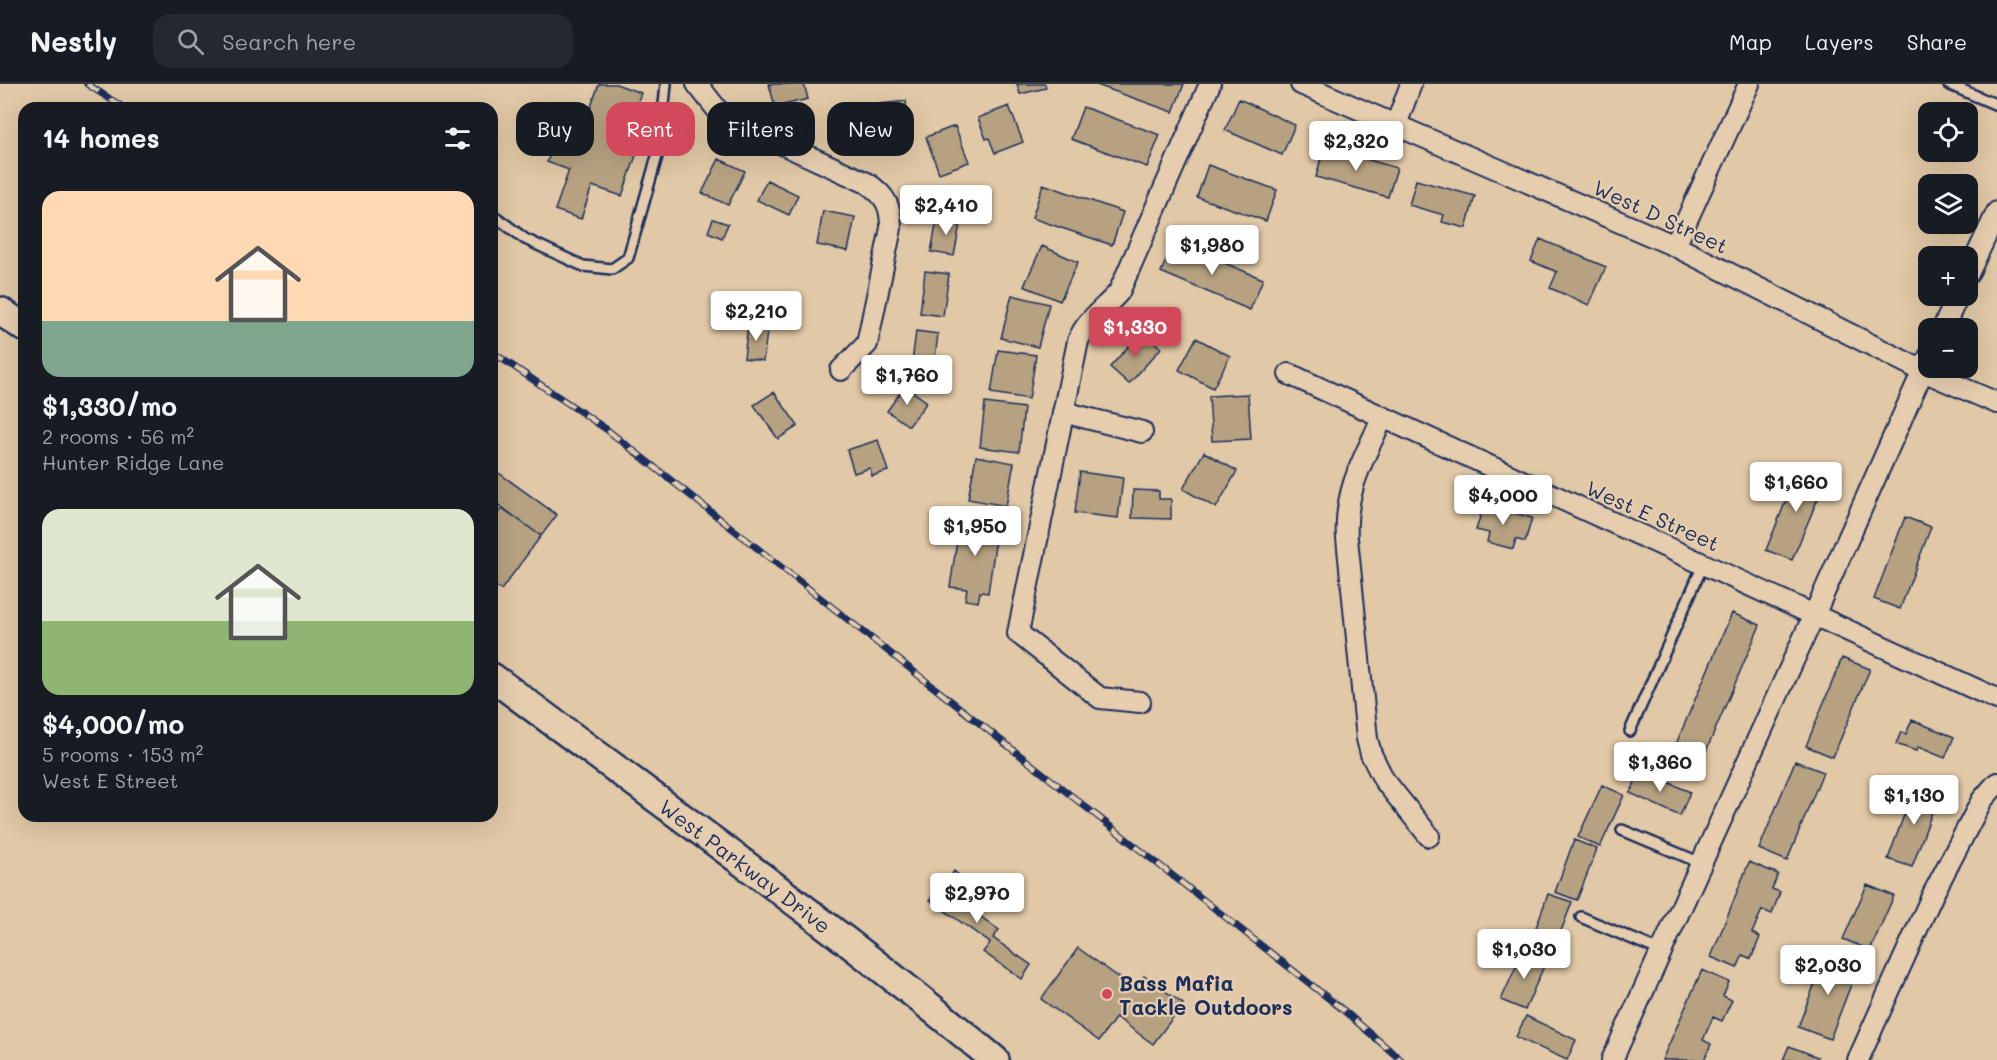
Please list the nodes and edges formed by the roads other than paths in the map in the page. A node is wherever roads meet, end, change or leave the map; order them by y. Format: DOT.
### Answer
graph roads {
  1 [pos="666,84"];
  2 [pos="697,84"];
  3 [pos="1210,84"];
  4 [pos="1301,84"];
  5 [pos="1411,84"];
  6 [pos="1749,84"];
  7 [pos="1948,84"];
  8 [pos="1997,105"];
  9 [pos="1396,125"];
  10 [pos="1997,212"];
  11 [pos="498,219"];
  12 [pos="1675,246"];
  13 [pos="1978,253"];
  14 [pos="0,311"];
  15 [pos="18,323"];
  16 [pos="1918,360"];
  17 [pos="841,370"];
  18 [pos="1288,374"];
  19 [pos="1920,378"];
  20 [pos="1951,378"];
  21 [pos="1997,403"];
  22 [pos="1064,412"];
  23 [pos="1382,419"];
  24 [pos="1142,432"];
  25 [pos="1703,565"];
  26 [pos="1815,615"];
  27 [pos="498,681"];
  28 [pos="1997,699"];
  29 [pos="1140,702"];
  30 [pos="1630,730"];
  31 [pos="1997,783"];
  32 [pos="1622,830"];
  33 [pos="1429,836"];
  34 [pos="1701,863"];
  35 [pos="1581,917"];
  36 [pos="1661,951"];
  37 [pos="995,1060"];
  38 [pos="1611,1060"];
  39 [pos="1858,1060"];
  1 -- 11 [label="lane"];
  2 -- 17 [label="street"];
  3 -- 22 [label="street"];
  4 -- 9 [label="street, West D Street"];
  5 -- 9 [label="street"];
  6 -- 12 [label="street"];
  7 -- 8 [label="lane"];
  9 -- 12 [label="street, West D Street"];
  10 -- 13 [label="street"];
  12 -- 16 [label="street, West D Street"];
  14 -- 15 [label="main road"];
  18 -- 23 [label="street, West E Street"];
  19 -- 26 [label="street"];
  20 -- 21 [label="street, West D Street"];
  22 -- 24 [label="street"];
  22 -- 29 [label="street"];
  23 -- 25 [label="street, West E Street"];
  23 -- 33 [label="street"];
  25 -- 26 [label="street, West E Street"];
  25 -- 30 [label="lane"];
  26 -- 28 [label="street, West E Street"];
  26 -- 34 [label="street"];
  27 -- 37 [label="main road, West Parkway Drive"];
  31 -- 39 [label="street"];
  32 -- 34 [label="lane"];
  34 -- 36 [label="street"];
  35 -- 36 [label="lane"];
  36 -- 38 [label="street"];
}
